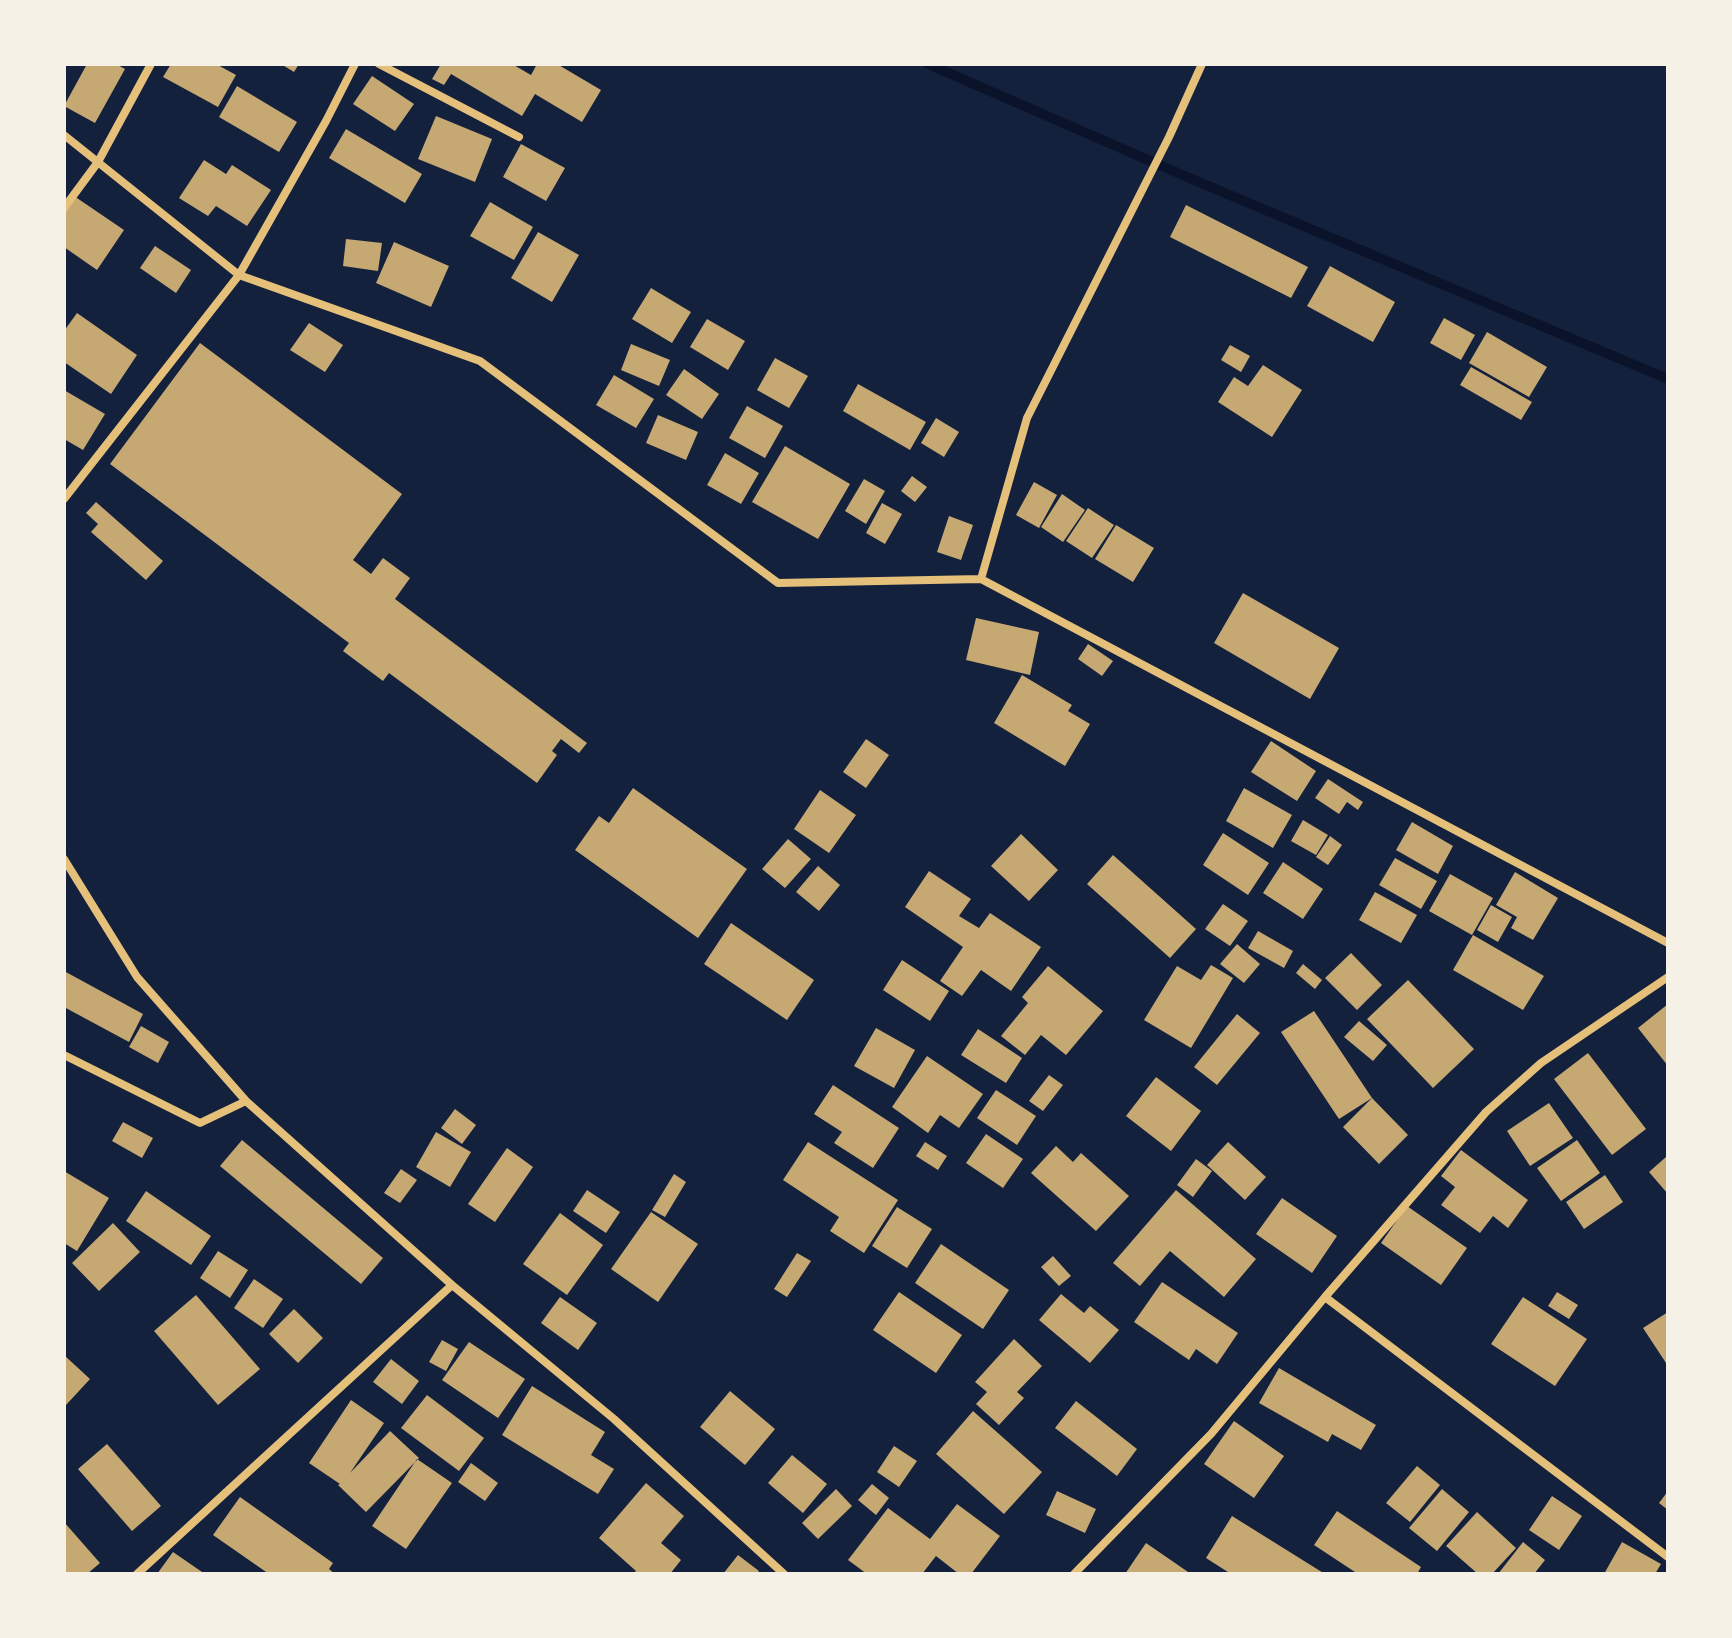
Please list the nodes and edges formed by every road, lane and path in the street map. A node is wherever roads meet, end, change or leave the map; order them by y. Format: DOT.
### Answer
graph roads {
  1 [pos="151,64"];
  2 [pos="355,64"];
  3 [pos="379,64"];
  4 [pos="1202,64"];
  5 [pos="64,135"];
  6 [pos="519,137"];
  7 [pos="98,162"];
  8 [pos="64,208"];
  9 [pos="239,275"];
  10 [pos="64,499"];
  11 [pos="981,579"];
  12 [pos="64,859"];
  13 [pos="1668,943"];
  14 [pos="1668,977"];
  15 [pos="64,1055"];
  16 [pos="246,1101"];
  17 [pos="452,1285"];
  18 [pos="1325,1297"];
  19 [pos="1668,1557"];
  20 [pos="137,1574"];
  21 [pos="784,1574"];
  22 [pos="1074,1574"];
  1 -- 7 [label="street"];
  2 -- 9 [label="street"];
  3 -- 6 [label="street"];
  4 -- 11 [label="street"];
  5 -- 7 [label="street"];
  7 -- 8 [label="street"];
  7 -- 9 [label="street"];
  9 -- 10 [label="street"];
  9 -- 11 [label="street"];
  11 -- 13 [label="street"];
  12 -- 16 [label="street"];
  14 -- 18 [label="street"];
  15 -- 16 [label="street"];
  16 -- 17 [label="street"];
  17 -- 20 [label="street"];
  17 -- 21 [label="street"];
  18 -- 19 [label="street"];
  18 -- 22 [label="street"];
}
